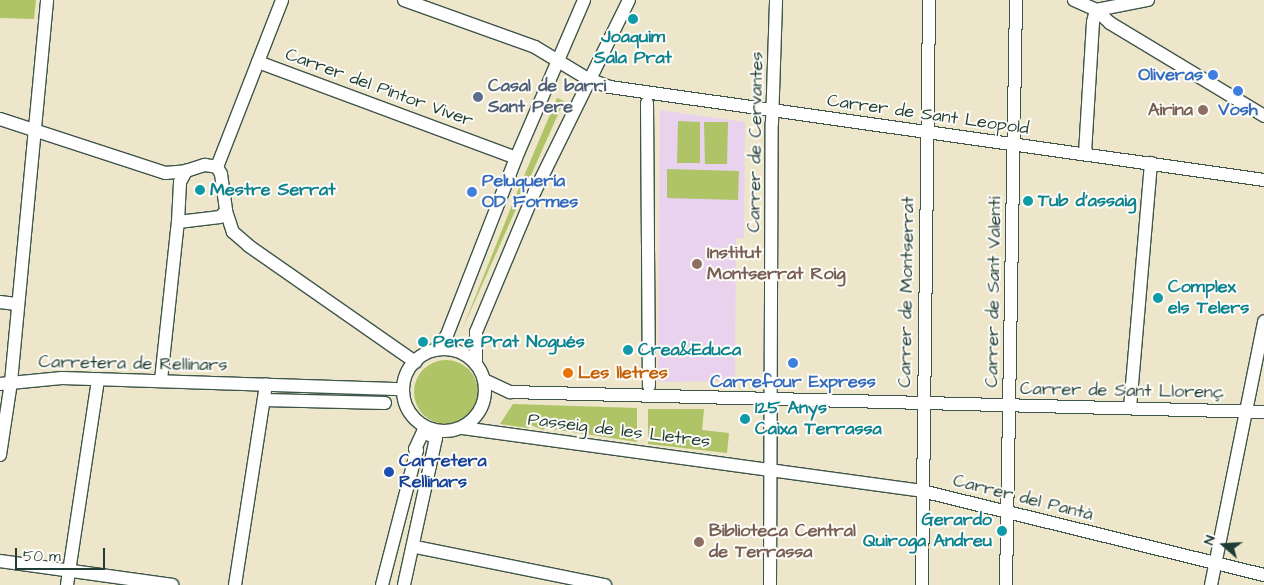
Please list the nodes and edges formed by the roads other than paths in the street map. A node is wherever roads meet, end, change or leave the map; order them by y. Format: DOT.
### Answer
graph roads {
  1 [pos="47,0"];
  2 [pos="282,0"];
  3 [pos="404,0"];
  4 [pos="584,0"];
  5 [pos="629,0"];
  6 [pos="776,0"];
  7 [pos="929,0"];
  8 [pos="1016,0"];
  9 [pos="1074,0"];
  10 [pos="1148,0"];
  11 [pos="1096,10"];
  12 [pos="556,61"];
  13 [pos="258,62"];
  14 [pos="588,79"];
  15 [pos="647,103"];
  16 [pos="774,112"];
  17 [pos="1264,116"];
  18 [pos="0,119"];
  19 [pos="33,130"];
  20 [pos="927,134"];
  21 [pos="1013,146"];
  22 [pos="1085,153"];
  23 [pos="516,158"];
  24 [pos="1151,163"];
  25 [pos="217,167"];
  26 [pos="186,171"];
  27 [pos="1264,180"];
  28 [pos="226,211"];
  29 [pos="178,222"];
  30 [pos="0,302"];
  31 [pos="16,304"];
  32 [pos="1264,321"];
  33 [pos="435,350"];
  34 [pos="415,362"];
  35 [pos="476,364"];
  36 [pos="98,380"];
  37 [pos="161,380"];
  38 [pos="484,380"];
  39 [pos="5,383"];
  40 [pos="266,384"];
  41 [pos="649,386"];
  42 [pos="402,389"];
  43 [pos="770,398"];
  44 [pos="264,400"];
  45 [pos="281,400"];
  46 [pos="923,402"];
  47 [pos="385,403"];
  48 [pos="1010,406"];
  49 [pos="1130,408"];
  50 [pos="1248,411"];
  51 [pos="1264,412"];
  52 [pos="419,423"];
  53 [pos="463,428"];
  54 [pos="448,432"];
  55 [pos="0,455"];
  56 [pos="770,469"];
  57 [pos="922,492"];
  58 [pos="1006,511"];
  59 [pos="416,547"];
  60 [pos="0,561"];
  61 [pos="1216,563"];
  62 [pos="69,570"];
  63 [pos="1264,575"];
  64 [pos="67,585"];
  65 [pos="172,585"];
  66 [pos="235,585"];
  67 [pos="373,585"];
  68 [pos="382,585"];
  69 [pos="404,585"];
  70 [pos="408,585"];
  71 [pos="605,585"];
  72 [pos="770,585"];
  73 [pos="922,585"];
  74 [pos="1006,585"];
  75 [pos="1211,585"];
  1 -- 19 [label="street"];
  2 -- 13 [label="street"];
  3 -- 12 [label="street, Carrer de Sant Leopold"];
  4 -- 12 [label="street"];
  5 -- 14 [label="street"];
  6 -- 16 [label="street, Carrer de Cervantes"];
  7 -- 20 [label="street, Carrer de Montserrat"];
  8 -- 21 [label="street, Carrer de Sant Valentí"];
  9 -- 11 [label="street"];
  10 -- 11 [label="street"];
  11 -- 17 [label="street"];
  11 -- 22 [label="street"];
  12 -- 14 [label="street, Carrer de Sant Leopold"];
  12 -- 23 [label="street"];
  13 -- 23 [label="street, Carrer del Pintor Viver"];
  13 -- 25 [label="street"];
  14 -- 16 [label="street, Carrer de Sant Leopold"];
  14 -- 35 [label="street"];
  15 -- 41 [label="street"];
  16 -- 20 [label="street, Carrer de Sant Leopold"];
  16 -- 43 [label="street, Carrer de Cervantes"];
  18 -- 19 [label="street"];
  19 -- 26 [label="street"];
  19 -- 31 [label="street"];
  20 -- 21 [label="street, Carrer de Sant Leopold"];
  20 -- 46 [label="street, Carrer de Montserrat"];
  21 -- 22 [label="street, Carrer de Sant Leopold"];
  21 -- 48 [label="street, Carrer de Sant Valentí"];
  22 -- 24 [label="street, Carrer de Sant Leopold"];
  23 -- 33 [label="street"];
  24 -- 27 [label="street, Carrer de Sant Leopold"];
  24 -- 49 [label="street"];
  25 -- 26 [label="street"];
  25 -- 28 [label="street"];
  26 -- 29 [label="street"];
  28 -- 29 [label="street"];
  28 -- 34 [label="street"];
  29 -- 37 [label="street"];
  30 -- 31 [label="street"];
  31 -- 39 [label="street"];
  32 -- 50 [label="street"];
  33 -- 34 [label="street"];
  33 -- 35 [label="street"];
  34 -- 42 [label="street"];
  35 -- 38 [label="street"];
  36 -- 37 [label="street, Carretera de Rellinars"];
  36 -- 39 [label="street, Carretera de Rellinars"];
  36 -- 62 [label="street"];
  37 -- 40 [label="street, Carretera de Rellinars"];
  38 -- 43 [label="street, Passeig de les Lletres"];
  38 -- 53 [label="street"];
  39 -- 55 [label="street"];
  40 -- 42 [label="street, Carretera de Rellinars"];
  40 -- 44 [label="street"];
  40 -- 45 [label="street"];
  42 -- 52 [label="street"];
  43 -- 46 [label="street, Carrer de Sant Llorenç"];
  43 -- 56 [label="street, Carrer de Cervantes"];
  44 -- 45 [label="street"];
  44 -- 66 [label="street"];
  45 -- 47 [label="street"];
  46 -- 48 [label="street, Carrer de Sant Llorenç"];
  46 -- 57 [label="street, Carrer de Montserrat"];
  48 -- 49 [label="street, Carrer de Sant Llorenç"];
  48 -- 58 [label="street, Carrer de Sant Valentí"];
  49 -- 50 [label="street, Carrer de Sant Llorenç"];
  50 -- 51 [label="street, Carrer de Sant Llorenç"];
  50 -- 61 [label="street"];
  52 -- 54 [label="street"];
  52 -- 67 [label="street"];
  53 -- 54 [label="street"];
  53 -- 56 [label="street, Passeig de les Lletres"];
  54 -- 59 [label="street"];
  56 -- 57 [label="street, Carrer del Pantà"];
  56 -- 72 [label="street, Carrer de Cervantes"];
  57 -- 58 [label="street, Carrer del Pantà"];
  57 -- 73 [label="street, Carrer de Montserrat"];
  58 -- 61 [label="street, Carrer del Pantà"];
  58 -- 74 [label="street, Carrer de Sant Valentí"];
  59 -- 70 [label="street"];
  59 -- 71 [label="street"];
  60 -- 62 [label="street"];
  61 -- 63 [label="street, Carrer del Pantà"];
  61 -- 75 [label="street"];
  62 -- 64 [label="street"];
  62 -- 65 [label="street"];
  68 -- 69 [label="street"];
}
